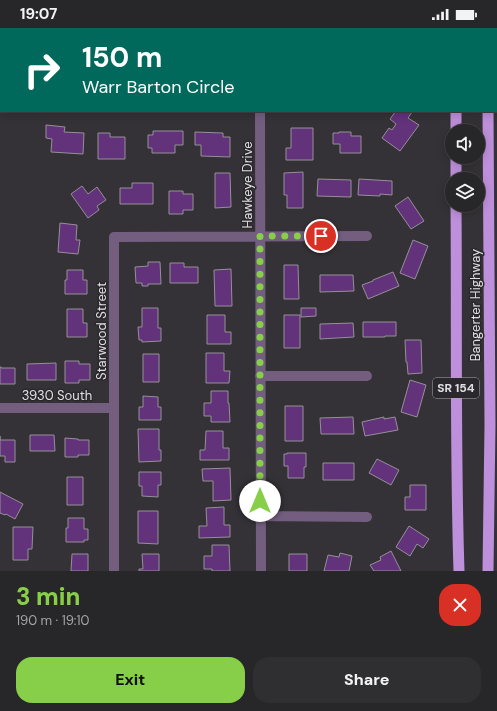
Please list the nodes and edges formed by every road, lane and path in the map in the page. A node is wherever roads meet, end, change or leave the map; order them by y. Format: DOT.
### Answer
graph roads {
  1 [pos="260,112"];
  2 [pos="456,112"];
  3 [pos="488,112"];
  4 [pos="456,124"];
  5 [pos="456,212"];
  6 [pos="260,236"];
  7 [pos="367,236"];
  8 [pos="260,376"];
  9 [pos="366,376"];
  10 [pos="0,408"];
  11 [pos="114,408"];
  12 [pos="260,516"];
  13 [pos="367,517"];
  14 [pos="114,571"];
  15 [pos="261,571"];
  16 [pos="459,571"];
  17 [pos="488,571"];
  1 -- 6 [label="street, Hawkeye Drive"];
  2 -- 4 [label="highway"];
  3 -- 17 [label="highway, Bangerter Highway / SR 154"];
  5 -- 16 [label="highway, Bangerter Highway / SR 154"];
  6 -- 7 [label="street"];
  6 -- 8 [label="street, Hawkeye Drive"];
  6 -- 11 [label="street, Starwood Street"];
  8 -- 9 [label="street"];
  8 -- 12 [label="street, Hawkeye Drive"];
  10 -- 11 [label="street, 3930 South"];
  11 -- 14 [label="street, Starwood Street"];
  12 -- 13 [label="street"];
  12 -- 15 [label="street, Hawkeye Drive"];
}
